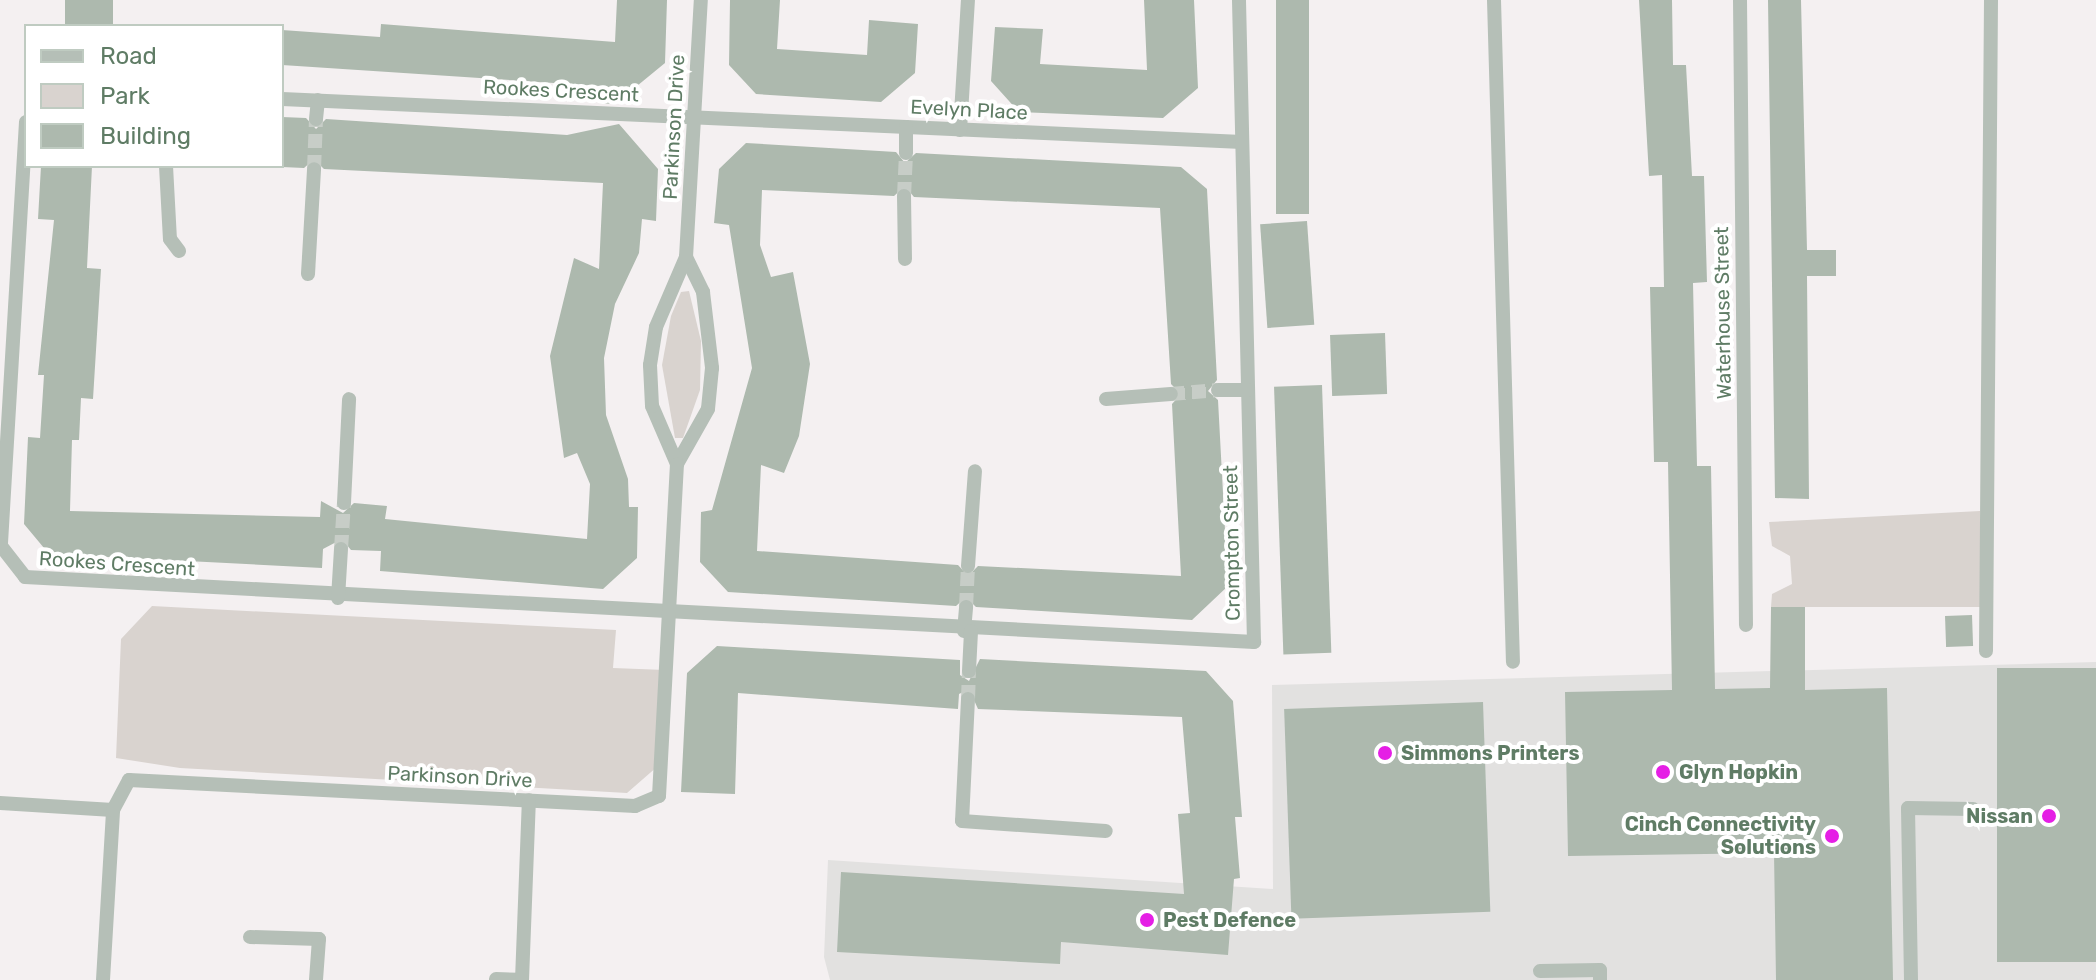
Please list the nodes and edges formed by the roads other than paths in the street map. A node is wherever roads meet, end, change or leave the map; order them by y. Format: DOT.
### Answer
graph roads {
  1 [pos="701,0"];
  2 [pos="968,0"];
  3 [pos="1239,0"];
  4 [pos="1494,0"];
  5 [pos="1740,0"];
  6 [pos="1991,0"];
  7 [pos="284,99"];
  8 [pos="318,100"];
  9 [pos="695,117"];
  10 [pos="316,119"];
  11 [pos="906,127"];
  12 [pos="960,130"];
  13 [pos="1242,142"];
  14 [pos="906,153"];
  15 [pos="24,156"];
  16 [pos="166,168"];
  17 [pos="314,169"];
  18 [pos="904,196"];
  19 [pos="179,251"];
  20 [pos="686,257"];
  21 [pos="905,259"];
  22 [pos="308,274"];
  23 [pos="1218,390"];
  24 [pos="1248,390"];
  25 [pos="1171,394"];
  26 [pos="349,399"];
  27 [pos="1106,399"];
  28 [pos="677,464"];
  29 [pos="975,471"];
  30 [pos="344,503"];
  31 [pos="341,549"];
  32 [pos="968,566"];
  33 [pos="338,598"];
  34 [pos="966,607"];
  35 [pos="668,616"];
  36 [pos="1746,625"];
  37 [pos="968,631"];
  38 [pos="1986,651"];
  39 [pos="1513,662"];
  40 [pos="969,671"];
  41 [pos="968,699"];
  42 [pos="529,800"];
  43 [pos="0,803"];
  44 [pos="1973,809"];
  45 [pos="113,810"];
  46 [pos="1106,831"];
  47 [pos="250,937"];
  48 [pos="1540,971"];
  49 [pos="496,979"];
  50 [pos="103,980"];
  51 [pos="316,980"];
  52 [pos="520,980"];
  53 [pos="1600,980"];
  54 [pos="1911,980"];
  1 -- 9 [label="street, Parkinson Drive"];
  2 -- 12 [label="street"];
  3 -- 13 [label="street, Crompton Street"];
  4 -- 39 [label="street"];
  5 -- 36 [label="street, Waterhouse Street"];
  6 -- 38 [label="street"];
  7 -- 8 [label="street, Rookes Crescent"];
  8 -- 9 [label="street, Rookes Crescent"];
  8 -- 10 [label="street"];
  9 -- 11 [label="street, Evelyn Place"];
  9 -- 20 [label="street, Parkinson Drive"];
  11 -- 12 [label="street, Evelyn Place"];
  11 -- 14 [label="street"];
  12 -- 13 [label="street, Evelyn Place"];
  13 -- 24 [label="street, Crompton Street"];
  15 -- 33 [label="street, Rookes Crescent"];
  16 -- 19 [label="street"];
  17 -- 22 [label="street"];
  18 -- 21 [label="street"];
  20 -- 28 [label="street, Parkinson Drive"];
  20 -- 28 [label="street, Parkinson Drive"];
  23 -- 24 [label="street"];
  24 -- 37 [label="street, Crompton Street"];
  25 -- 27 [label="street"];
  26 -- 30 [label="street"];
  28 -- 35 [label="street, Parkinson Drive"];
  29 -- 32 [label="street"];
  31 -- 33 [label="street"];
  33 -- 35 [label="street, Rookes Crescent"];
  34 -- 37 [label="street"];
  35 -- 37 [label="street, Crompton Street"];
  35 -- 42 [label="street, Parkinson Drive"];
  37 -- 40 [label="street"];
  41 -- 46 [label="street"];
  42 -- 45 [label="street, Parkinson Drive"];
  42 -- 52 [label="street"];
  43 -- 45 [label="street"];
  44 -- 54 [label="street"];
  45 -- 50 [label="street"];
  47 -- 51 [label="street"];
  48 -- 53 [label="street"];
  49 -- 52 [label="street"];
}
